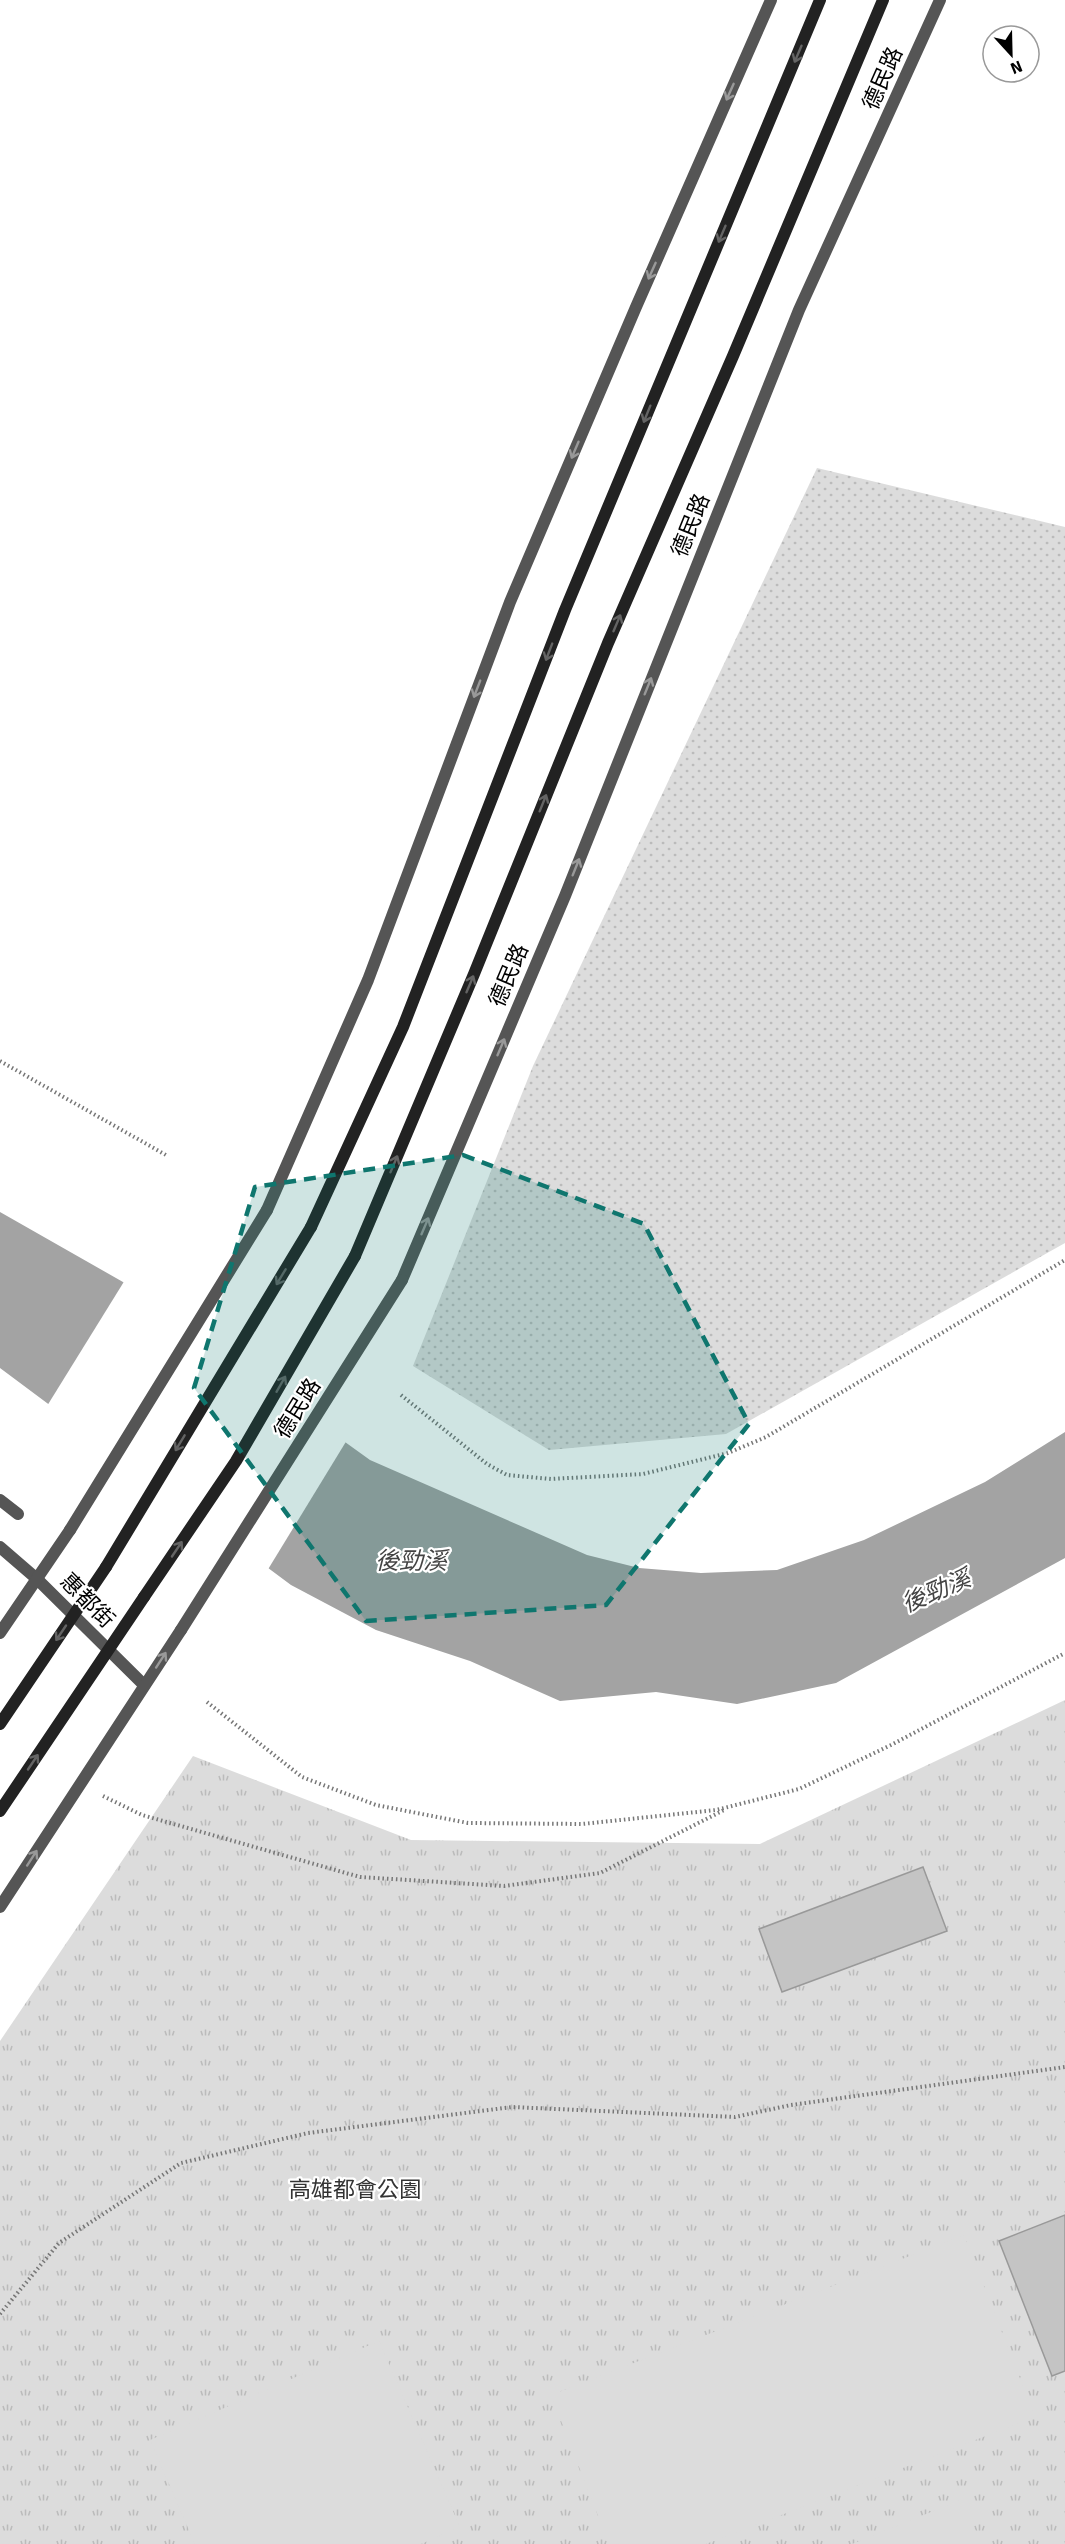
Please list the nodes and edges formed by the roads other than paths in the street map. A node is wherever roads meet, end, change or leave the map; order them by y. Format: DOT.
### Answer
graph roads {
  1 [pos="771,0"];
  2 [pos="820,0"];
  3 [pos="882,0"];
  4 [pos="940,0"];
  5 [pos="0,1500"];
  6 [pos="18,1514"];
  7 [pos="0,1547"];
  8 [pos="37,1579"];
  9 [pos="73,1615"];
  10 [pos="0,1633"];
  11 [pos="108,1650"];
  12 [pos="144,1685"];
  13 [pos="0,1724"];
  14 [pos="0,1811"];
  15 [pos="0,1907"];
  1 -- 8 [label="street, one-way, bridge"];
  2 -- 9 [label="street, one-way, bridge"];
  11 -- 3 [label="street, 德民路, one-way, bridge"];
  12 -- 4 [label="street, 德民路, one-way, bridge"];
  5 -- 6 [label="street"];
  7 -- 8 [label="street, 惠都街"];
  8 -- 9 [label="street, 惠都街"];
  8 -- 10 [label="street"];
  9 -- 11 [label="street, 惠都街"];
  9 -- 13 [label="street, one-way"];
  11 -- 12 [label="street, 惠都街"];
  14 -- 11 [label="street, 德民路, one-way"];
  15 -- 12 [label="street, 德民路, one-way"];
}
